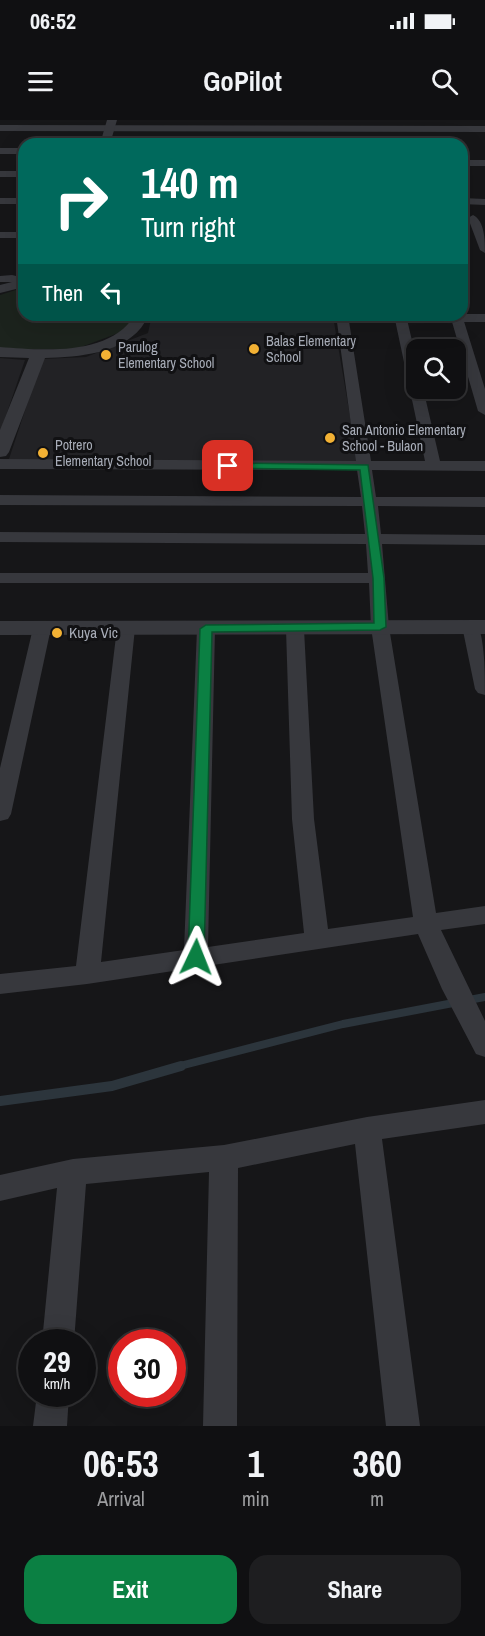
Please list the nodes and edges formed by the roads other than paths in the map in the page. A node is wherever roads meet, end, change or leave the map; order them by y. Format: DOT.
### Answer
graph roads {
  1 [pos="111,124"];
  2 [pos="388,124"];
  3 [pos="0,128"];
  4 [pos="272,129"];
  5 [pos="485,129"];
  6 [pos="104,138"];
  7 [pos="272,138"];
  8 [pos="0,151"];
  9 [pos="18,151"];
  10 [pos="468,163"];
  11 [pos="485,163"];
  12 [pos="0,174"];
  13 [pos="18,174"];
  14 [pos="0,201"];
  15 [pos="18,201"];
  16 [pos="468,201"];
  17 [pos="485,201"];
  18 [pos="468,218"];
  19 [pos="485,218"];
  20 [pos="468,220"];
  21 [pos="0,235"];
  22 [pos="18,235"];
  23 [pos="485,250"];
  24 [pos="0,279"];
  25 [pos="18,280"];
  26 [pos="18,284"];
  27 [pos="0,289"];
  28 [pos="468,317"];
  29 [pos="485,318"];
  30 [pos="139,321"];
  31 [pos="343,321"];
  32 [pos="402,321"];
  33 [pos="458,321"];
  34 [pos="0,352"];
  35 [pos="38,355"];
  36 [pos="485,411"];
  37 [pos="0,452"];
  38 [pos="0,464"];
  39 [pos="485,466"];
  40 [pos="364,467"];
  41 [pos="434,467"];
  42 [pos="0,500"];
  43 [pos="368,500"];
  44 [pos="485,502"];
  45 [pos="0,537"];
  46 [pos="373,539"];
  47 [pos="485,540"];
  48 [pos="378,578"];
  49 [pos="0,579"];
  50 [pos="380,627"];
  51 [pos="478,627"];
  52 [pos="0,628"];
  53 [pos="42,628"];
  54 [pos="126,628"];
  55 [pos="206,629"];
  56 [pos="295,629"];
  57 [pos="485,689"];
  58 [pos="0,814"];
  59 [pos="485,915"];
  60 [pos="426,925"];
  61 [pos="317,940"];
  62 [pos="196,957"];
  63 [pos="87,974"];
  64 [pos="0,984"];
  65 [pos="485,1046"];
  66 [pos="485,1112"];
  67 [pos="367,1129"];
  68 [pos="224,1158"];
  69 [pos="73,1172"];
  70 [pos="0,1188"];
  71 [pos="59,1329"];
  72 [pos="52,1407"];
  73 [pos="50,1426"];
  74 [pos="220,1426"];
  75 [pos="403,1426"];
  1 -- 3 [label="street"];
  1 -- 4 [label="street"];
  1 -- 6 [label="street"];
  2 -- 4 [label="street"];
  2 -- 5 [label="street"];
  4 -- 7 [label="street"];
  8 -- 9 [label="street"];
  10 -- 11 [label="street"];
  12 -- 13 [label="street"];
  14 -- 15 [label="street"];
  16 -- 17 [label="street"];
  18 -- 19 [label="street"];
  20 -- 23 [label="street"];
  21 -- 22 [label="street"];
  24 -- 25 [label="street"];
  26 -- 27 [label="street"];
  28 -- 29 [label="street"];
  30 -- 35 [label="street"];
  31 -- 40 [label="street"];
  32 -- 41 [label="street"];
  33 -- 36 [label="street"];
  34 -- 35 [label="street"];
  35 -- 37 [label="street"];
  38 -- 40 [label="street"];
  39 -- 41 [label="street"];
  40 -- 41 [label="street"];
  40 -- 43 [label="street"];
  42 -- 43 [label="street"];
  43 -- 44 [label="street"];
  43 -- 46 [label="street"];
  45 -- 46 [label="street"];
  46 -- 47 [label="street"];
  46 -- 48 [label="street"];
  48 -- 49 [label="street"];
  48 -- 50 [label="street"];
  50 -- 51 [label="street"];
  50 -- 56 [label="street"];
  50 -- 60 [label="street"];
  51 -- 57 [label="street"];
  52 -- 53 [label="street"];
  53 -- 54 [label="street"];
  53 -- 58 [label="street"];
  54 -- 55 [label="street"];
  54 -- 63 [label="street"];
  55 -- 56 [label="street"];
  55 -- 62 [label="street"];
  56 -- 61 [label="street"];
  59 -- 60 [label="street"];
  60 -- 61 [label="street"];
  60 -- 65 [label="street"];
  61 -- 62 [label="street"];
  62 -- 63 [label="street"];
  63 -- 64 [label="street"];
  66 -- 67 [label="street"];
  67 -- 68 [label="street"];
  67 -- 75 [label="street"];
  68 -- 69 [label="street"];
  68 -- 74 [label="street"];
  69 -- 70 [label="street"];
  69 -- 71 [label="street"];
  72 -- 73 [label="street"];
}
